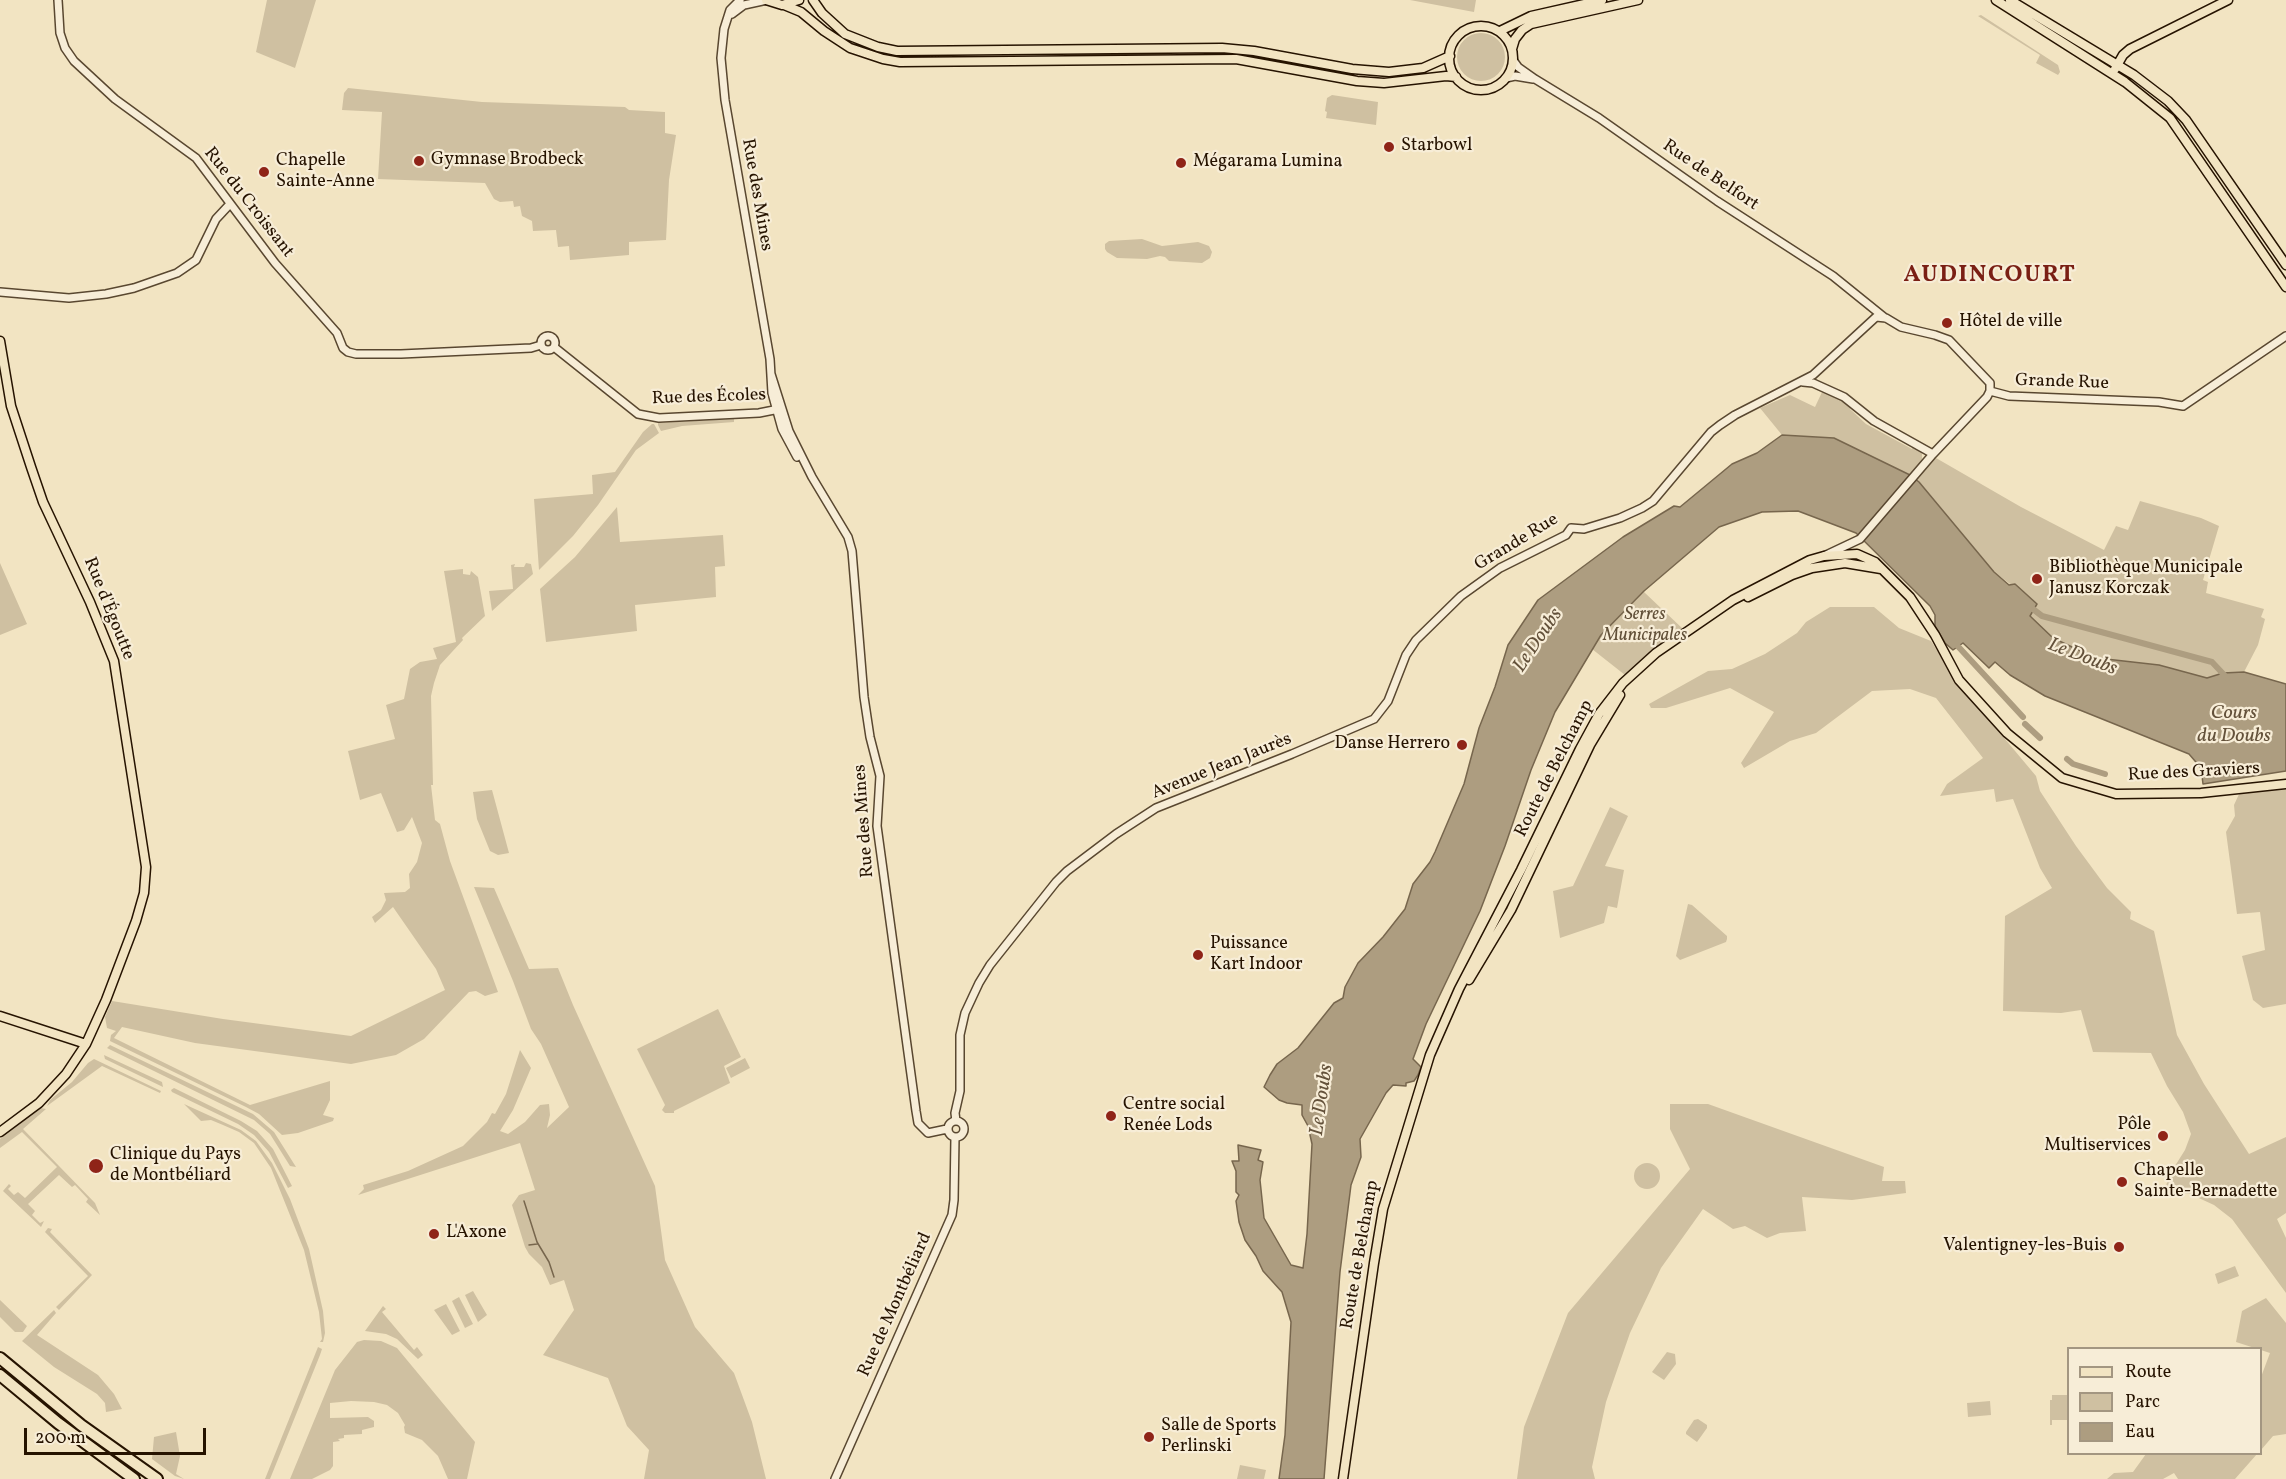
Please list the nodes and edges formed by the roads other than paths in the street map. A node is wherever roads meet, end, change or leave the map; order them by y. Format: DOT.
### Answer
graph roads {
  1 [pos="58,0"];
  2 [pos="740,0"];
  3 [pos="767,0"];
  4 [pos="800,0"];
  5 [pos="813,0"];
  6 [pos="1602,0"];
  7 [pos="1638,0"];
  8 [pos="1996,0"];
  9 [pos="2010,0"];
  10 [pos="2228,0"];
  11 [pos="784,5"];
  12 [pos="725,20"];
  13 [pos="1500,31"];
  14 [pos="2067,39"];
  15 [pos="1512,49"];
  16 [pos="1450,56"];
  17 [pos="1513,60"];
  18 [pos="2118,64"];
  19 [pos="2112,74"];
  20 [pos="1456,77"];
  21 [pos="1506,78"];
  22 [pos="1535,79"];
  23 [pos="230,204"];
  24 [pos="2286,265"];
  25 [pos="2286,287"];
  26 [pos="0,292"];
  27 [pos="1868,303"];
  28 [pos="1886,318"];
  29 [pos="1870,320"];
  30 [pos="2286,336"];
  31 [pos="0,341"];
  32 [pos="541,345"];
  33 [pos="554,347"];
  34 [pos="1813,379"];
  35 [pos="1990,391"];
  36 [pos="779,409"];
  37 [pos="1933,454"];
  38 [pos="1860,539"];
  39 [pos="1857,554"];
  40 [pos="1824,556"];
  41 [pos="1881,569"];
  42 [pos="1792,574"];
  43 [pos="1388,701"];
  44 [pos="2286,784"];
  45 [pos="0,1016"];
  46 [pos="86,1044"];
  47 [pos="956,1120"];
  48 [pos="947,1130"];
  49 [pos="0,1132"];
  50 [pos="955,1137"];
  51 [pos="0,1358"];
  52 [pos="0,1375"];
  53 [pos="134,1479"];
  54 [pos="157,1479"];
  55 [pos="835,1479"];
  56 [pos="1343,1479"];
  57 [pos="1349,1479"];
  1 -- 23 [label="street, Rue du Croissant"];
  2 -- 12 [label="street"];
  3 -- 11 [label="main road"];
  3 -- 12 [label="street"];
  4 -- 11 [label="main road"];
  5 -- 16 [label="main road"];
  6 -- 13 [label="main road"];
  7 -- 15 [label="main road"];
  8 -- 14 [label="main road"];
  9 -- 14 [label="main road"];
  10 -- 18 [label="main road"];
  11 -- 20 [label="main road"];
  12 -- 36 [label="street, Rue des Mines"];
  13 -- 15 [label="main road"];
  13 -- 16 [label="main road"];
  14 -- 18 [label="main road"];
  14 -- 19 [label="main road"];
  15 -- 17 [label="main road"];
  16 -- 20 [label="main road"];
  17 -- 21 [label="main road"];
  17 -- 22 [label="street, Rue de Belfort"];
  18 -- 19 [label="main road"];
  18 -- 24 [label="main road"];
  19 -- 25 [label="main road"];
  20 -- 21 [label="main road"];
  21 -- 22 [label="street, Rue de Belfort"];
  22 -- 27 [label="street, Rue de Belfort"];
  23 -- 26 [label="street"];
  23 -- 32 [label="street, Rue du Croissant"];
  27 -- 28 [label="street, Rue de Belfort"];
  27 -- 29 [label="street"];
  28 -- 29 [label="street"];
  28 -- 35 [label="street, Grande Rue"];
  29 -- 34 [label="street, Grande Rue"];
  30 -- 35 [label="street, Grande Rue"];
  31 -- 46 [label="main road, Rue d'Égoutte"];
  32 -- 33 [label="street"];
  32 -- 33 [label="street"];
  33 -- 36 [label="street, Rue des Écoles"];
  34 -- 37 [label="street"];
  34 -- 43 [label="street, Grande Rue"];
  35 -- 37 [label="street"];
  36 -- 48 [label="street, Rue des Mines"];
  37 -- 38 [label="street"];
  38 -- 39 [label="street"];
  38 -- 40 [label="street"];
  39 -- 40 [label="main road, Route de Belchamp"];
  39 -- 41 [label="main road, Rue des Graviers"];
  39 -- 42 [label="street, Route de Belchamp"];
  40 -- 56 [label="main road, Route de Belchamp"];
  41 -- 42 [label="main road"];
  41 -- 44 [label="main road, Rue des Graviers"];
  42 -- 57 [label="main road, Route de Belchamp"];
  43 -- 47 [label="street, Avenue Jean Jaurès"];
  45 -- 46 [label="main road"];
  46 -- 49 [label="main road, Rue d'Égoutte"];
  47 -- 48 [label="street"];
  47 -- 50 [label="street"];
  48 -- 50 [label="street"];
  50 -- 55 [label="street, Rue de Montbéliard"];
  51 -- 54 [label="highway"];
  52 -- 53 [label="highway"];
}
